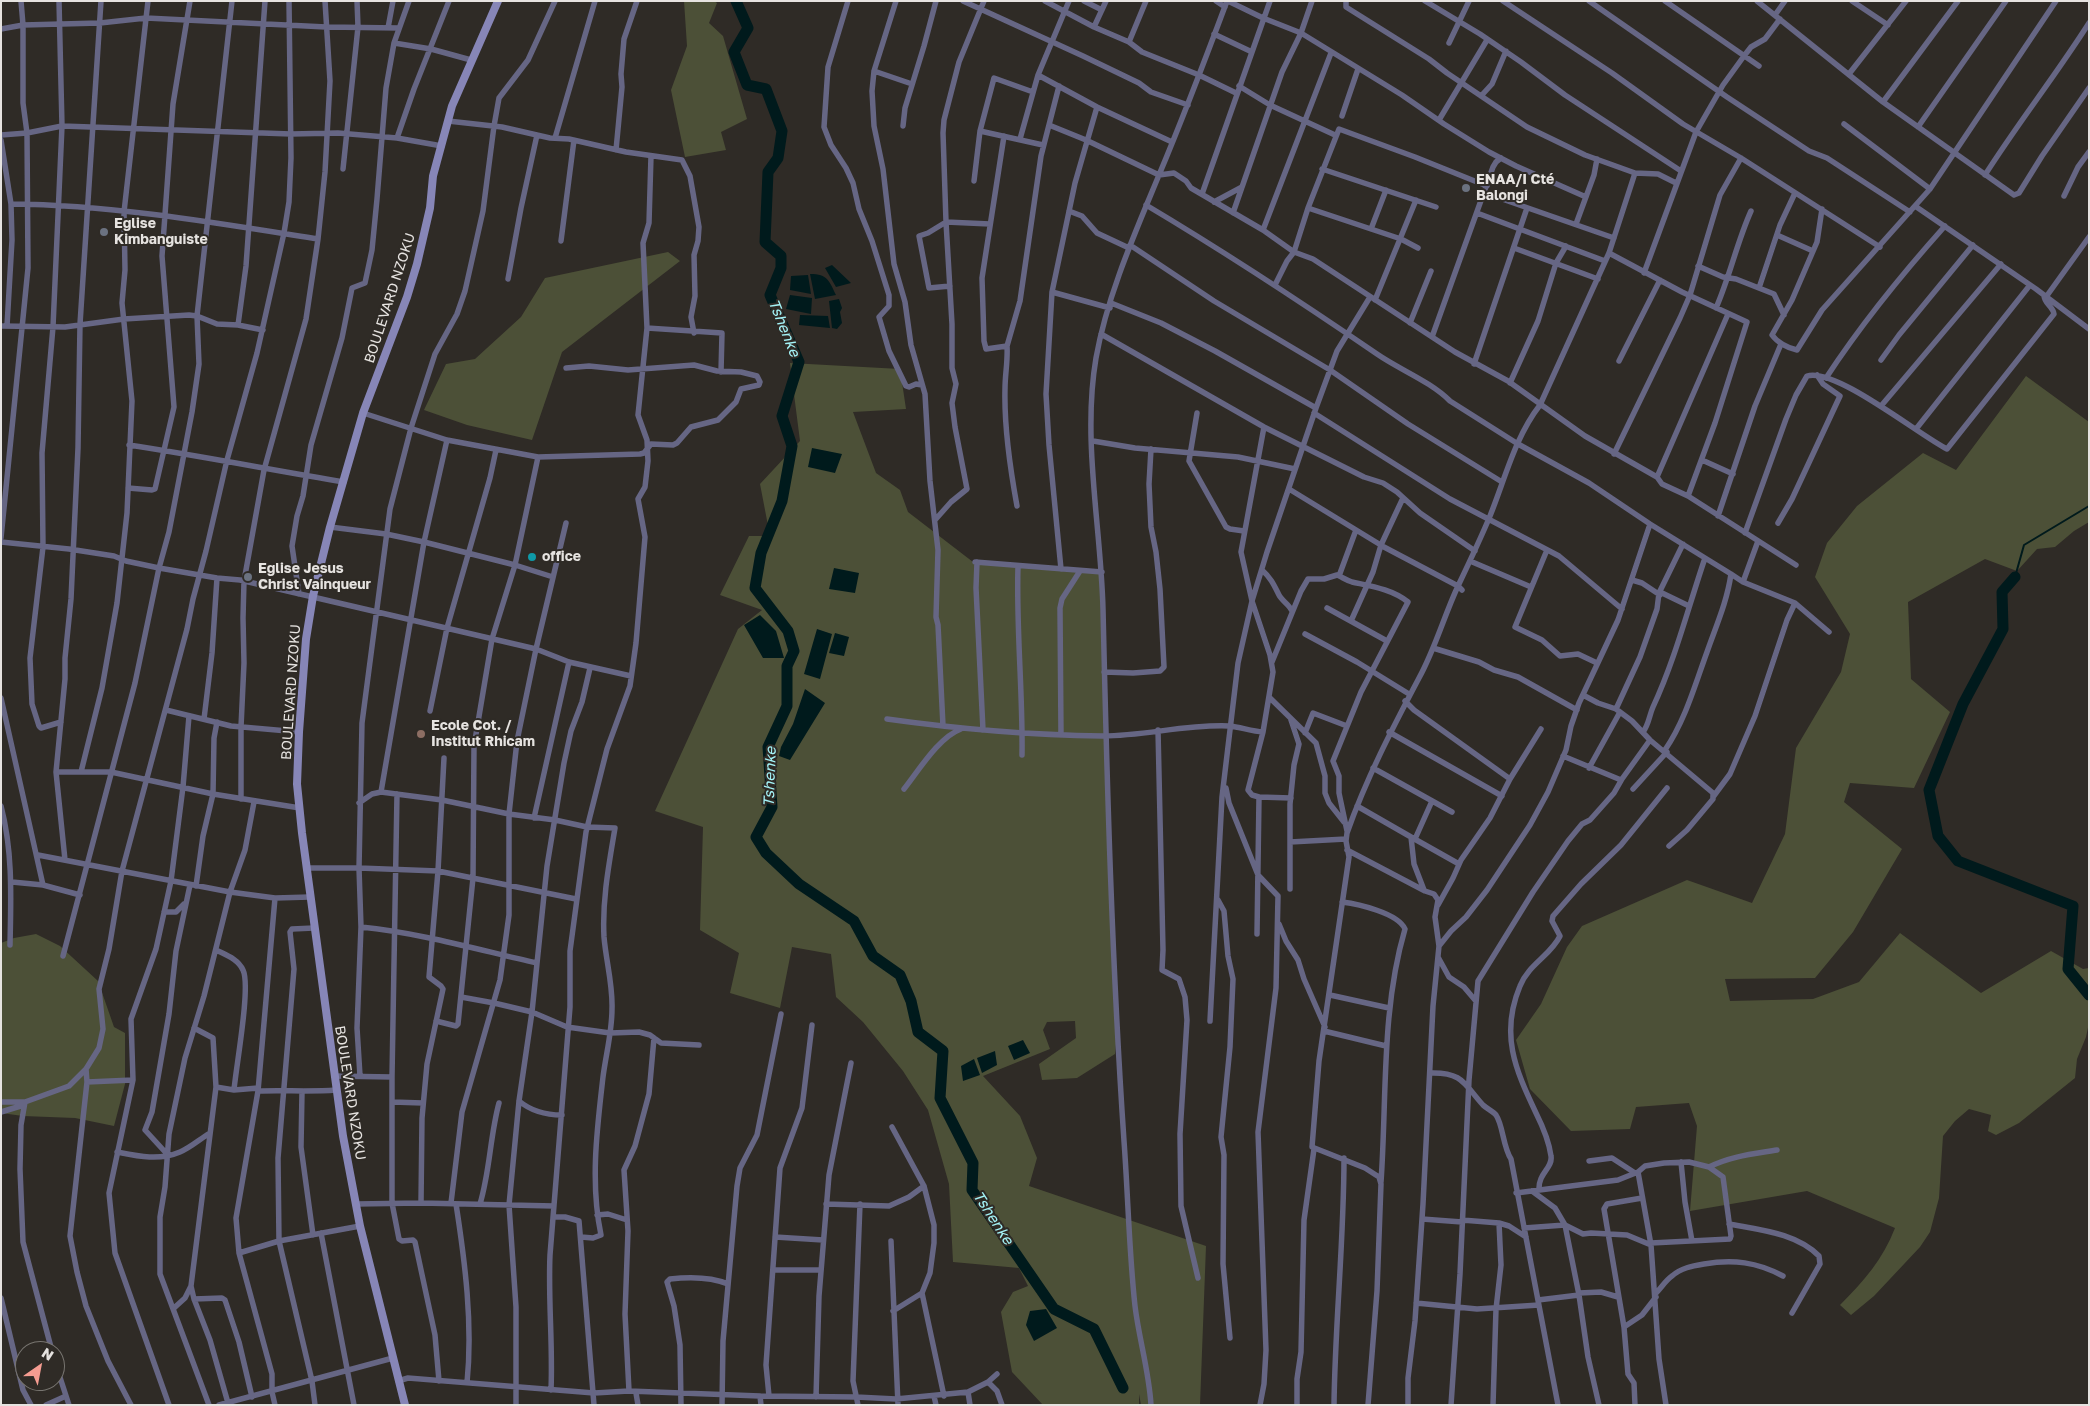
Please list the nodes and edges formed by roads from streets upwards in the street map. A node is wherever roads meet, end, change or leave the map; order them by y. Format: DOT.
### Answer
graph roads {
  1 [pos="21,1"];
  2 [pos="58,1"];
  3 [pos="101,1"];
  4 [pos="148,1"];
  5 [pos="190,1"];
  6 [pos="232,1"];
  7 [pos="265,1"];
  8 [pos="289,1"];
  9 [pos="325,1"];
  10 [pos="357,1"];
  11 [pos="393,1"];
  12 [pos="408,1"];
  13 [pos="449,1"];
  14 [pos="498,1"];
  15 [pos="555,1"];
  16 [pos="595,1"];
  17 [pos="637,1"];
  18 [pos="848,1"];
  19 [pos="896,1"];
  20 [pos="936,1"];
  21 [pos="963,1"];
  22 [pos="984,1"];
  23 [pos="1046,1"];
  24 [pos="1069,1"];
  25 [pos="1084,1"];
  26 [pos="1106,1"];
  27 [pos="1146,1"];
  28 [pos="1216,1"];
  29 [pos="1270,1"];
  30 [pos="1312,1"];
  31 [pos="1346,1"];
  32 [pos="1425,1"];
  33 [pos="1468,1"];
  34 [pos="1503,1"];
  35 [pos="1589,1"];
  36 [pos="1665,1"];
  37 [pos="1757,1"];
  38 [pos="1785,1"];
  39 [pos="1852,1"];
  40 [pos="1906,1"];
  41 [pos="1958,1"];
  42 [pos="2006,1"];
  43 [pos="2056,1"];
  44 [pos="1227,3"];
  45 [pos="982,9"];
  46 [pos="1102,10"];
  47 [pos="1064,12"];
  48 [pos="1257,15"];
  49 [pos="1775,15"];
  50 [pos="146,18"];
  51 [pos="1263,18"];
  52 [pos="1780,19"];
  53 [pos="186,21"];
  54 [pos="1459,21"];
  55 [pos="100,22"];
  56 [pos="231,23"];
  57 [pos="265,23"];
  58 [pos="2089,23"];
  59 [pos="59,24"];
  60 [pos="290,24"];
  61 [pos="23,25"];
  62 [pos="1888,25"];
  63 [pos="1260,26"];
  64 [pos="326,27"];
  65 [pos="358,27"];
  66 [pos="1094,27"];
  67 [pos="388,28"];
  68 [pos="399,28"];
  69 [pos="1,30"];
  70 [pos="1300,33"];
  71 [pos="1214,34"];
  72 [pos="1487,40"];
  73 [pos="1053,42"];
  74 [pos="1129,42"];
  75 [pos="394,43"];
  76 [pos="1449,43"];
  77 [pos="431,49"];
  78 [pos="1506,51"];
  79 [pos="1252,52"];
  80 [pos="1331,52"];
  81 [pos="1744,56"];
  82 [pos="471,60"];
  83 [pos="1759,66"];
  84 [pos="1358,69"];
  85 [pos="874,71"];
  86 [pos="1849,74"];
  87 [pos="1038,75"];
  88 [pos="1199,75"];
  89 [pos="1462,82"];
  90 [pos="912,84"];
  91 [pos="1059,86"];
  92 [pos="1239,86"];
  93 [pos="2089,88"];
  94 [pos="1033,92"];
  95 [pos="1719,92"];
  96 [pos="1236,94"];
  97 [pos="1481,96"];
  98 [pos="1883,102"];
  99 [pos="1188,105"];
  100 [pos="1270,106"];
  101 [pos="1097,107"];
  102 [pos="1342,116"];
  103 [pos="448,120"];
  104 [pos="1439,120"];
  105 [pos="1305,121"];
  106 [pos="1844,124"];
  107 [pos="1049,125"];
  108 [pos="62,126"];
  109 [pos="494,126"];
  110 [pos="903,126"];
  111 [pos="94,127"];
  112 [pos="1918,127"];
  113 [pos="134,129"];
  114 [pos="171,130"];
  115 [pos="218,131"];
  116 [pos="980,131"];
  117 [pos="256,132"];
  118 [pos="328,132"];
  119 [pos="1696,132"];
  120 [pos="27,133"];
  121 [pos="291,134"];
  122 [pos="347,135"];
  123 [pos="537,135"];
  124 [pos="1335,135"];
  125 [pos="1,136"];
  126 [pos="1004,136"];
  127 [pos="382,137"];
  128 [pos="397,138"];
  129 [pos="555,138"];
  130 [pos="1020,139"];
  131 [pos="1,140"];
  132 [pos="574,140"];
  133 [pos="1086,140"];
  134 [pos="1172,142"];
  135 [pos="1043,145"];
  136 [pos="442,146"];
  137 [pos="616,150"];
  138 [pos="1490,152"];
  139 [pos="2089,152"];
  140 [pos="1955,154"];
  141 [pos="651,156"];
  142 [pos="1501,158"];
  143 [pos="1741,158"];
  144 [pos="1597,159"];
  145 [pos="1496,162"];
  146 [pos="343,169"];
  147 [pos="1322,169"];
  148 [pos="1681,171"];
  149 [pos="1635,173"];
  150 [pos="1985,174"];
  151 [pos="1159,175"];
  152 [pos="974,182"];
  153 [pos="1676,183"];
  154 [pos="1487,186"];
  155 [pos="1242,188"];
  156 [pos="1930,189"];
  157 [pos="1386,190"];
  158 [pos="1485,193"];
  159 [pos="1795,193"];
  160 [pos="1202,194"];
  161 [pos="2064,196"];
  162 [pos="1586,197"];
  163 [pos="1416,200"];
  164 [pos="1214,202"];
  165 [pos="10,204"];
  166 [pos="27,204"];
  167 [pos="58,205"];
  168 [pos="1146,206"];
  169 [pos="1915,206"];
  170 [pos="1436,207"];
  171 [pos="89,208"];
  172 [pos="1308,208"];
  173 [pos="1527,208"];
  174 [pos="1822,210"];
  175 [pos="1069,211"];
  176 [pos="1751,211"];
  177 [pos="124,212"];
  178 [pos="1910,212"];
  179 [pos="1233,213"];
  180 [pos="1477,214"];
  181 [pos="165,216"];
  182 [pos="208,222"];
  183 [pos="946,222"];
  184 [pos="990,224"];
  185 [pos="1576,224"];
  186 [pos="1945,226"];
  187 [pos="248,228"];
  188 [pos="1371,229"];
  189 [pos="1263,230"];
  190 [pos="1520,231"];
  191 [pos="284,233"];
  192 [pos="1777,235"];
  193 [pos="2089,237"];
  194 [pos="1614,238"];
  195 [pos="318,239"];
  196 [pos="1400,239"];
  197 [pos="561,241"];
  198 [pos="1973,245"];
  199 [pos="1130,246"];
  200 [pos="1566,246"];
  201 [pos="1880,247"];
  202 [pos="1418,248"];
  203 [pos="1514,248"];
  204 [pos="1813,251"];
  205 [pos="1294,252"];
  206 [pos="1609,252"];
  207 [pos="1605,261"];
  208 [pos="1556,263"];
  209 [pos="2001,264"];
  210 [pos="1698,266"];
  211 [pos="1431,271"];
  212 [pos="1644,273"];
  213 [pos="1728,278"];
  214 [pos="508,279"];
  215 [pos="1598,279"];
  216 [pos="1660,280"];
  217 [pos="1275,285"];
  218 [pos="2030,285"];
  219 [pos="950,286"];
  220 [pos="1759,288"];
  221 [pos="1052,292"];
  222 [pos="1690,294"];
  223 [pos="2045,296"];
  224 [pos="1373,298"];
  225 [pos="1110,305"];
  226 [pos="1716,308"];
  227 [pos="1728,314"];
  228 [pos="1784,315"];
  229 [pos="166,316"];
  230 [pos="197,316"];
  231 [pos="124,319"];
  232 [pos="1410,323"];
  233 [pos="80,324"];
  234 [pos="238,324"];
  235 [pos="4,326"];
  236 [pos="23,326"];
  237 [pos="53,327"];
  238 [pos="647,328"];
  239 [pos="2089,329"];
  240 [pos="262,330"];
  241 [pos="694,332"];
  242 [pos="1101,334"];
  243 [pos="1348,334"];
  244 [pos="1432,336"];
  245 [pos="1781,344"];
  246 [pos="1008,346"];
  247 [pos="1882,360"];
  248 [pos="1618,361"];
  249 [pos="1474,364"];
  250 [pos="566,368"];
  251 [pos="643,369"];
  252 [pos="1330,370"];
  253 [pos="721,372"];
  254 [pos="1817,375"];
  255 [pos="1826,378"];
  256 [pos="1510,383"];
  257 [pos="922,385"];
  258 [pos="1540,405"];
  259 [pos="1881,406"];
  260 [pos="1315,410"];
  261 [pos="363,413"];
  262 [pos="1197,413"];
  263 [pos="1264,427"];
  264 [pos="411,428"];
  265 [pos="1916,429"];
  266 [pos="447,440"];
  267 [pos="1093,441"];
  268 [pos="1518,444"];
  269 [pos="129,446"];
  270 [pos="1303,446"];
  271 [pos="1151,449"];
  272 [pos="496,450"];
  273 [pos="648,450"];
  274 [pos="164,451"];
  275 [pos="184,453"];
  276 [pos="1190,453"];
  277 [pos="1614,454"];
  278 [pos="538,457"];
  279 [pos="227,460"];
  280 [pos="1258,460"];
  281 [pos="1702,460"];
  282 [pos="1295,469"];
  283 [pos="264,470"];
  284 [pos="1733,474"];
  285 [pos="306,476"];
  286 [pos="1656,477"];
  287 [pos="344,482"];
  288 [pos="1502,482"];
  289 [pos="128,488"];
  290 [pos="1289,489"];
  291 [pos="1688,496"];
  292 [pos="1403,498"];
  293 [pos="1017,506"];
  294 [pos="1718,516"];
  295 [pos="935,520"];
  296 [pos="1488,520"];
  297 [pos="566,523"];
  298 [pos="1778,523"];
  299 [pos="1650,524"];
  300 [pos="330,527"];
  301 [pos="1356,530"];
  302 [pos="1244,531"];
  303 [pos="1745,532"];
  304 [pos="386,534"];
  305 [pos="1,538"];
  306 [pos="1758,541"];
  307 [pos="1,542"];
  308 [pos="424,542"];
  309 [pos="1683,544"];
  310 [pos="43,546"];
  311 [pos="1381,546"];
  312 [pos="72,550"];
  313 [pos="1547,550"];
  314 [pos="1475,551"];
  315 [pos="469,554"];
  316 [pos="1705,558"];
  317 [pos="122,559"];
  318 [pos="1470,561"];
  319 [pos="516,565"];
  320 [pos="1796,565"];
  321 [pos="1018,566"];
  322 [pos="159,568"];
  323 [pos="1061,569"];
  324 [pos="1262,570"];
  325 [pos="1080,571"];
  326 [pos="1102,572"];
  327 [pos="1731,574"];
  328 [pos="198,575"];
  329 [pos="1339,576"];
  330 [pos="553,577"];
  331 [pos="217,578"];
  332 [pos="1632,580"];
  333 [pos="244,581"];
  334 [pos="1743,582"];
  335 [pos="1368,584"];
  336 [pos="1531,587"];
  337 [pos="1460,588"];
  338 [pos="1660,593"];
  339 [pos="299,594"];
  340 [pos="313,596"];
  341 [pos="1252,601"];
  342 [pos="1796,603"];
  343 [pos="1689,606"];
  344 [pos="1327,608"];
  345 [pos="1622,609"];
  346 [pos="1292,611"];
  347 [pos="376,612"];
  348 [pos="409,620"];
  349 [pos="1351,621"];
  350 [pos="447,628"];
  351 [pos="1829,632"];
  352 [pos="1305,634"];
  353 [pos="492,639"];
  354 [pos="1387,642"];
  355 [pos="1433,648"];
  356 [pos="536,649"];
  357 [pos="569,662"];
  358 [pos="1272,662"];
  359 [pos="1597,663"];
  360 [pos="590,668"];
  361 [pos="1372,670"];
  362 [pos="1104,672"];
  363 [pos="631,676"];
  364 [pos="1409,694"];
  365 [pos="1583,694"];
  366 [pos="1269,697"];
  367 [pos="1,698"];
  368 [pos="1405,701"];
  369 [pos="166,710"];
  370 [pos="1577,710"];
  371 [pos="430,711"];
  372 [pos="1618,711"];
  373 [pos="189,716"];
  374 [pos="204,719"];
  375 [pos="886,719"];
  376 [pos="1291,720"];
  377 [pos="61,722"];
  378 [pos="217,722"];
  379 [pos="943,726"];
  380 [pos="1230,726"];
  381 [pos="1347,726"];
  382 [pos="241,727"];
  383 [pos="964,728"];
  384 [pos="1541,729"];
  385 [pos="983,730"];
  386 [pos="1158,730"];
  387 [pos="299,732"];
  388 [pos="1263,732"];
  389 [pos="1389,732"];
  390 [pos="1643,732"];
  391 [pos="1023,733"];
  392 [pos="1305,733"];
  393 [pos="1061,735"];
  394 [pos="1106,736"];
  395 [pos="1650,740"];
  396 [pos="1666,752"];
  397 [pos="1022,755"];
  398 [pos="1563,756"];
  399 [pos="444,758"];
  400 [pos="1373,768"];
  401 [pos="1589,768"];
  402 [pos="56,772"];
  403 [pos="81,772"];
  404 [pos="111,772"];
  405 [pos="1224,774"];
  406 [pos="1510,779"];
  407 [pos="147,780"];
  408 [pos="1621,780"];
  409 [pos="183,787"];
  410 [pos="1633,788"];
  411 [pos="1667,788"];
  412 [pos="904,789"];
  413 [pos="381,792"];
  414 [pos="213,794"];
  415 [pos="397,794"];
  416 [pos="1502,796"];
  417 [pos="1259,797"];
  418 [pos="1714,797"];
  419 [pos="1291,798"];
  420 [pos="241,799"];
  421 [pos="442,800"];
  422 [pos="1432,801"];
  423 [pos="254,802"];
  424 [pos="359,803"];
  425 [pos="1,806"];
  426 [pos="473,806"];
  427 [pos="1357,806"];
  428 [pos="300,808"];
  429 [pos="1452,812"];
  430 [pos="509,814"];
  431 [pos="534,818"];
  432 [pos="555,820"];
  433 [pos="1345,823"];
  434 [pos="587,827"];
  435 [pos="1348,831"];
  436 [pos="1413,838"];
  437 [pos="1346,839"];
  438 [pos="1290,842"];
  439 [pos="1669,846"];
  440 [pos="1347,850"];
  441 [pos="38,855"];
  442 [pos="65,860"];
  443 [pos="1459,864"];
  444 [pos="87,865"];
  445 [pos="307,868"];
  446 [pos="359,868"];
  447 [pos="395,871"];
  448 [pos="438,871"];
  449 [pos="122,872"];
  450 [pos="1258,875"];
  451 [pos="473,878"];
  452 [pos="171,881"];
  453 [pos="12,882"];
  454 [pos="43,885"];
  455 [pos="193,886"];
  456 [pos="510,887"];
  457 [pos="1290,889"];
  458 [pos="1424,890"];
  459 [pos="230,892"];
  460 [pos="544,894"];
  461 [pos="80,895"];
  462 [pos="310,897"];
  463 [pos="275,898"];
  464 [pos="1218,898"];
  465 [pos="186,899"];
  466 [pos="576,899"];
  467 [pos="1342,902"];
  468 [pos="1438,905"];
  469 [pos="164,912"];
  470 [pos="1278,922"];
  471 [pos="314,928"];
  472 [pos="361,928"];
  473 [pos="396,931"];
  474 [pos="1257,934"];
  475 [pos="432,939"];
  476 [pos="10,945"];
  477 [pos="466,945"];
  478 [pos="1439,946"];
  479 [pos="216,950"];
  480 [pos="503,955"];
  481 [pos="63,956"];
  482 [pos="1438,957"];
  483 [pos="537,963"];
  484 [pos="1330,995"];
  485 [pos="461,997"];
  486 [pos="1475,1000"];
  487 [pos="494,1002"];
  488 [pos="1389,1008"];
  489 [pos="532,1012"];
  490 [pos="781,1014"];
  491 [pos="436,1021"];
  492 [pos="1210,1021"];
  493 [pos="812,1025"];
  494 [pos="567,1027"];
  495 [pos="194,1028"];
  496 [pos="1324,1029"];
  497 [pos="610,1033"];
  498 [pos="654,1038"];
  499 [pos="700,1045"];
  500 [pos="1386,1046"];
  501 [pos="851,1062"];
  502 [pos="86,1069"];
  503 [pos="1430,1073"];
  504 [pos="334,1076"];
  505 [pos="360,1076"];
  506 [pos="392,1077"];
  507 [pos="133,1080"];
  508 [pos="86,1082"];
  509 [pos="1469,1086"];
  510 [pos="216,1087"];
  511 [pos="258,1089"];
  512 [pos="234,1090"];
  513 [pos="283,1090"];
  514 [pos="336,1090"];
  515 [pos="302,1092"];
  516 [pos="519,1101"];
  517 [pos="1,1102"];
  518 [pos="392,1102"];
  519 [pos="499,1103"];
  520 [pos="25,1104"];
  521 [pos="423,1104"];
  522 [pos="1,1112"];
  523 [pos="562,1115"];
  524 [pos="892,1127"];
  525 [pos="210,1133"];
  526 [pos="1314,1149"];
  527 [pos="1777,1150"];
  528 [pos="116,1152"];
  529 [pos="167,1155"];
  530 [pos="1344,1158"];
  531 [pos="1589,1162"];
  532 [pos="1681,1162"];
  533 [pos="1709,1167"];
  534 [pos="1636,1172"];
  535 [pos="1381,1184"];
  536 [pos="924,1186"];
  537 [pos="1536,1191"];
  538 [pos="1516,1193"];
  539 [pos="1642,1198"];
  540 [pos="392,1203"];
  541 [pos="421,1203"];
  542 [pos="454,1203"];
  543 [pos="356,1204"];
  544 [pos="480,1204"];
  545 [pos="826,1204"];
  546 [pos="860,1204"];
  547 [pos="509,1205"];
  548 [pos="554,1206"];
  549 [pos="597,1215"];
  550 [pos="553,1217"];
  551 [pos="1422,1219"];
  552 [pos="627,1220"];
  553 [pos="1462,1221"];
  554 [pos="1500,1223"];
  555 [pos="1729,1224"];
  556 [pos="360,1226"];
  557 [pos="1509,1226"];
  558 [pos="1565,1226"];
  559 [pos="1524,1227"];
  560 [pos="321,1233"];
  561 [pos="313,1235"];
  562 [pos="1609,1235"];
  563 [pos="775,1236"];
  564 [pos="1526,1237"];
  565 [pos="581,1238"];
  566 [pos="823,1240"];
  567 [pos="279,1241"];
  568 [pos="891,1241"];
  569 [pos="1692,1241"];
  570 [pos="1651,1244"];
  571 [pos="239,1253"];
  572 [pos="772,1270"];
  573 [pos="821,1270"];
  574 [pos="1783,1276"];
  575 [pos="1198,1278"];
  576 [pos="728,1284"];
  577 [pos="191,1286"];
  578 [pos="922,1293"];
  579 [pos="1579,1294"];
  580 [pos="1656,1295"];
  581 [pos="1618,1297"];
  582 [pos="1,1298"];
  583 [pos="194,1300"];
  584 [pos="1539,1302"];
  585 [pos="1416,1303"];
  586 [pos="1457,1307"];
  587 [pos="174,1308"];
  588 [pos="1496,1309"];
  589 [pos="893,1311"];
  590 [pos="1792,1313"];
  591 [pos="1624,1327"];
  592 [pos="1230,1338"];
  593 [pos="49,1341"];
  594 [pos="393,1358"];
  595 [pos="348,1371"];
  596 [pos="997,1374"];
  597 [pos="312,1381"];
  598 [pos="398,1381"];
  599 [pos="439,1381"];
  600 [pos="988,1382"];
  601 [pos="467,1383"];
  602 [pos="516,1387"];
  603 [pos="550,1390"];
  604 [pos="64,1391"];
  605 [pos="629,1391"];
  606 [pos="272,1392"];
  607 [pos="636,1392"];
  608 [pos="968,1392"];
  609 [pos="594,1393"];
  610 [pos="681,1394"];
  611 [pos="722,1395"];
  612 [pos="66,1396"];
  613 [pos="760,1396"];
  614 [pos="769,1396"];
  615 [pos="934,1396"];
  616 [pos="944,1396"];
  617 [pos="252,1397"];
  618 [pos="800,1397"];
  619 [pos="816,1397"];
  620 [pos="856,1397"];
  621 [pos="897,1402"];
  622 [pos="228,1403"];
  623 [pos="237,1403"];
  624 [pos="31,1405"];
  625 [pos="46,1405"];
  626 [pos="69,1405"];
  627 [pos="131,1405"];
  628 [pos="170,1405"];
  629 [pos="209,1405"];
  630 [pos="219,1405"];
  631 [pos="275,1405"];
  632 [pos="315,1405"];
  633 [pos="354,1405"];
  634 [pos="405,1405"];
  635 [pos="516,1405"];
  636 [pos="594,1405"];
  637 [pos="638,1405"];
  638 [pos="681,1405"];
  639 [pos="722,1405"];
  640 [pos="761,1405"];
  641 [pos="800,1405"];
  642 [pos="858,1405"];
  643 [pos="936,1405"];
  644 [pos="970,1405"];
  645 [pos="1002,1405"];
  646 [pos="1151,1405"];
  647 [pos="1260,1405"];
  648 [pos="1297,1405"];
  649 [pos="1334,1405"];
  650 [pos="1368,1405"];
  651 [pos="1408,1405"];
  652 [pos="1451,1405"];
  653 [pos="1493,1405"];
  654 [pos="1558,1405"];
  655 [pos="1599,1405"];
  656 [pos="1635,1405"];
  657 [pos="1666,1405"];
  1 -- 61 [label="street"];
  2 -- 59 [label="street"];
  3 -- 55 [label="street"];
  4 -- 50 [label="street"];
  5 -- 53 [label="street"];
  6 -- 56 [label="street"];
  7 -- 57 [label="street"];
  8 -- 60 [label="street"];
  9 -- 64 [label="street"];
  10 -- 65 [label="street"];
  11 -- 67 [label="street"];
  12 -- 68 [label="street"];
  13 -- 77 [label="street"];
  14 -- 82 [label="street, BOULEVARD NZOKU"];
  15 -- 109 [label="street"];
  16 -- 129 [label="street"];
  17 -- 137 [label="street"];
  18 -- 257 [label="street"];
  19 -- 85 [label="street"];
  20 -- 90 [label="street"];
  21 -- 45 [label="street"];
  22 -- 45 [label="street"];
  23 -- 47 [label="street"];
  24 -- 47 [label="street"];
  25 -- 46 [label="street"];
  26 -- 46 [label="street"];
  27 -- 74 [label="street"];
  28 -- 44 [label="street"];
  29 -- 51 [label="street"];
  30 -- 70 [label="street"];
  31 -- 89 [label="street"];
  32 -- 54 [label="street"];
  33 -- 54 [label="street"];
  34 -- 119 [label="street"];
  35 -- 95 [label="street"];
  36 -- 81 [label="street"];
  37 -- 49 [label="street"];
  38 -- 49 [label="street"];
  39 -- 62 [label="street"];
  40 -- 62 [label="street"];
  41 -- 98 [label="street"];
  42 -- 112 [label="street"];
  43 -- 140 [label="street"];
  44 -- 48 [label="street"];
  44 -- 71 [label="street"];
  45 -- 73 [label="street"];
  45 -- 183 [label="street"];
  46 -- 66 [label="street"];
  47 -- 66 [label="street"];
  47 -- 73 [label="street"];
  48 -- 51 [label="street"];
  48 -- 63 [label="street"];
  49 -- 52 [label="street"];
  50 -- 53 [label="street"];
  50 -- 55 [label="street"];
  50 -- 113 [label="street"];
  51 -- 63 [label="street"];
  51 -- 70 [label="street"];
  52 -- 81 [label="street"];
  52 -- 86 [label="street"];
  53 -- 56 [label="street"];
  53 -- 114 [label="street"];
  54 -- 72 [label="street"];
  54 -- 76 [label="street"];
  55 -- 59 [label="street"];
  55 -- 111 [label="street"];
  56 -- 57 [label="street"];
  56 -- 115 [label="street"];
  57 -- 60 [label="street"];
  57 -- 117 [label="street"];
  58 -- 150 [label="street"];
  59 -- 61 [label="street"];
  59 -- 108 [label="street"];
  60 -- 64 [label="street"];
  60 -- 121 [label="street"];
  61 -- 69 [label="street"];
  61 -- 120 [label="street"];
  62 -- 86 [label="street"];
  63 -- 79 [label="street"];
  64 -- 65 [label="street"];
  64 -- 118 [label="street"];
  65 -- 67 [label="street"];
  65 -- 122 [label="street"];
  66 -- 74 [label="street"];
  67 -- 68 [label="street"];
  68 -- 75 [label="street"];
  70 -- 80 [label="street"];
  70 -- 100 [label="street"];
  71 -- 79 [label="street"];
  71 -- 88 [label="street"];
  72 -- 78 [label="street"];
  72 -- 89 [label="street"];
  73 -- 87 [label="street"];
  73 -- 99 [label="street"];
  74 -- 88 [label="street"];
  75 -- 77 [label="street"];
  75 -- 127 [label="street"];
  77 -- 82 [label="street"];
  77 -- 128 [label="street"];
  78 -- 97 [label="street"];
  78 -- 148 [label="street"];
  79 -- 92 [label="street"];
  80 -- 84 [label="street"];
  80 -- 105 [label="street"];
  81 -- 83 [label="street"];
  81 -- 95 [label="street"];
  82 -- 103 [label="street, BOULEVARD NZOKU"];
  84 -- 102 [label="street"];
  84 -- 104 [label="street"];
  85 -- 90 [label="street"];
  85 -- 257 [label="street"];
  86 -- 98 [label="street"];
  87 -- 91 [label="street"];
  87 -- 94 [label="street"];
  88 -- 96 [label="street"];
  88 -- 99 [label="street"];
  89 -- 97 [label="street"];
  89 -- 104 [label="street"];
  90 -- 110 [label="street"];
  91 -- 101 [label="street"];
  91 -- 107 [label="street"];
  92 -- 96 [label="street"];
  92 -- 100 [label="street"];
  93 -- 150 [label="street"];
  94 -- 116 [label="street"];
  94 -- 130 [label="street"];
  95 -- 119 [label="street"];
  95 -- 178 [label="street"];
  96 -- 160 [label="street"];
  97 -- 144 [label="street"];
  98 -- 112 [label="street"];
  99 -- 134 [label="street"];
  100 -- 105 [label="street"];
  100 -- 155 [label="street"];
  101 -- 133 [label="street"];
  101 -- 134 [label="street"];
  103 -- 109 [label="street"];
  103 -- 136 [label="street, BOULEVARD NZOKU"];
  104 -- 138 [label="street"];
  105 -- 124 [label="street"];
  105 -- 189 [label="street"];
  106 -- 156 [label="street"];
  107 -- 133 [label="street"];
  107 -- 135 [label="street"];
  108 -- 111 [label="street"];
  108 -- 120 [label="street"];
  108 -- 167 [label="street"];
  109 -- 123 [label="street"];
  109 -- 264 [label="street"];
  111 -- 113 [label="street"];
  111 -- 171 [label="street"];
  112 -- 140 [label="street"];
  113 -- 114 [label="street"];
  113 -- 177 [label="street"];
  114 -- 115 [label="street"];
  114 -- 181 [label="street"];
  115 -- 117 [label="street"];
  115 -- 182 [label="street"];
  116 -- 126 [label="street"];
  116 -- 152 [label="street"];
  117 -- 121 [label="street"];
  117 -- 187 [label="street"];
  118 -- 121 [label="street"];
  118 -- 122 [label="street"];
  118 -- 195 [label="street"];
  119 -- 143 [label="street"];
  119 -- 148 [label="street"];
  120 -- 125 [label="street"];
  120 -- 166 [label="street"];
  121 -- 191 [label="street"];
  122 -- 127 [label="street"];
  122 -- 146 [label="street"];
  123 -- 129 [label="street"];
  123 -- 214 [label="street"];
  124 -- 147 [label="street"];
  124 -- 154 [label="street"];
  126 -- 130 [label="street"];
  126 -- 184 [label="street"];
  127 -- 128 [label="street"];
  127 -- 285 [label="street"];
  128 -- 136 [label="street"];
  129 -- 132 [label="street"];
  130 -- 135 [label="street"];
  131 -- 165 [label="street"];
  132 -- 137 [label="street"];
  132 -- 197 [label="street"];
  133 -- 151 [label="street"];
  133 -- 175 [label="street"];
  134 -- 151 [label="street"];
  135 -- 246 [label="street"];
  136 -- 261 [label="street, BOULEVARD NZOKU"];
  137 -- 141 [label="street"];
  138 -- 142 [label="street"];
  138 -- 145 [label="street"];
  139 -- 161 [label="street"];
  140 -- 150 [label="street"];
  140 -- 156 [label="street"];
  141 -- 238 [label="street"];
  141 -- 241 [label="street"];
  142 -- 145 [label="street"];
  142 -- 162 [label="street"];
  143 -- 159 [label="street"];
  143 -- 210 [label="street"];
  144 -- 149 [label="street"];
  144 -- 162 [label="street"];
  145 -- 154 [label="street"];
  147 -- 157 [label="street"];
  147 -- 172 [label="street"];
  148 -- 153 [label="street"];
  149 -- 153 [label="street"];
  149 -- 194 [label="street"];
  151 -- 160 [label="street"];
  151 -- 168 [label="street"];
  153 -- 212 [label="street"];
  154 -- 158 [label="street"];
  155 -- 164 [label="street"];
  155 -- 179 [label="street"];
  156 -- 169 [label="street"];
  157 -- 163 [label="street"];
  157 -- 188 [label="street"];
  158 -- 173 [label="street"];
  158 -- 180 [label="street"];
  159 -- 174 [label="street"];
  159 -- 192 [label="street"];
  160 -- 164 [label="street"];
  162 -- 185 [label="street"];
  163 -- 170 [label="street"];
  163 -- 196 [label="street"];
  164 -- 179 [label="street"];
  165 -- 166 [label="street"];
  165 -- 235 [label="street"];
  166 -- 167 [label="street"];
  166 -- 236 [label="street"];
  167 -- 171 [label="street"];
  167 -- 237 [label="street"];
  168 -- 199 [label="street"];
  168 -- 217 [label="street"];
  169 -- 178 [label="street"];
  169 -- 186 [label="street"];
  171 -- 177 [label="street"];
  171 -- 233 [label="street"];
  172 -- 188 [label="street"];
  172 -- 205 [label="street"];
  173 -- 185 [label="street"];
  173 -- 190 [label="street"];
  174 -- 201 [label="street"];
  174 -- 204 [label="street"];
  175 -- 199 [label="street"];
  175 -- 221 [label="street"];
  176 -- 213 [label="street"];
  177 -- 181 [label="street"];
  177 -- 231 [label="street"];
  178 -- 201 [label="street"];
  179 -- 189 [label="street"];
  180 -- 190 [label="street"];
  180 -- 244 [label="street"];
  181 -- 182 [label="street"];
  181 -- 229 [label="street"];
  182 -- 187 [label="street"];
  182 -- 230 [label="street"];
  183 -- 184 [label="street"];
  183 -- 219 [label="street"];
  183 -- 219 [label="street"];
  184 -- 246 [label="street"];
  185 -- 194 [label="street"];
  186 -- 198 [label="street"];
  186 -- 255 [label="street"];
  187 -- 191 [label="street"];
  187 -- 234 [label="street"];
  188 -- 196 [label="street"];
  189 -- 205 [label="street"];
  190 -- 200 [label="street"];
  190 -- 203 [label="street"];
  191 -- 195 [label="street"];
  191 -- 240 [label="street"];
  192 -- 204 [label="street"];
  192 -- 220 [label="street"];
  193 -- 223 [label="street"];
  194 -- 206 [label="street"];
  195 -- 283 [label="street"];
  196 -- 202 [label="street"];
  196 -- 224 [label="street"];
  198 -- 209 [label="street"];
  198 -- 247 [label="street"];
  199 -- 225 [label="street"];
  199 -- 252 [label="street"];
  200 -- 207 [label="street"];
  200 -- 208 [label="street"];
  201 -- 245 [label="street"];
  203 -- 208 [label="street"];
  203 -- 249 [label="street"];
  204 -- 228 [label="street"];
  205 -- 217 [label="street"];
  205 -- 224 [label="street"];
  206 -- 207 [label="street"];
  206 -- 212 [label="street"];
  207 -- 215 [label="street"];
  208 -- 215 [label="street"];
  208 -- 256 [label="street"];
  209 -- 218 [label="street"];
  209 -- 259 [label="street"];
  210 -- 213 [label="street"];
  210 -- 222 [label="street"];
  211 -- 232 [label="street"];
  212 -- 216 [label="street"];
  213 -- 220 [label="street"];
  213 -- 226 [label="street"];
  215 -- 258 [label="street"];
  216 -- 222 [label="street"];
  216 -- 248 [label="street"];
  217 -- 243 [label="street"];
  218 -- 223 [label="street"];
  218 -- 265 [label="street"];
  219 -- 295 [label="street"];
  220 -- 228 [label="street"];
  221 -- 225 [label="street"];
  221 -- 323 [label="street"];
  222 -- 226 [label="street"];
  222 -- 277 [label="street"];
  223 -- 239 [label="street"];
  223 -- 265 [label="street"];
  224 -- 232 [label="street"];
  224 -- 243 [label="street"];
  225 -- 242 [label="street"];
  225 -- 260 [label="street"];
  226 -- 227 [label="street"];
  227 -- 281 [label="street"];
  227 -- 286 [label="street"];
  228 -- 245 [label="street"];
  229 -- 230 [label="street"];
  229 -- 231 [label="street"];
  229 -- 274 [label="street"];
  230 -- 234 [label="street"];
  230 -- 275 [label="street"];
  231 -- 233 [label="street"];
  231 -- 269 [label="street"];
  232 -- 244 [label="street"];
  233 -- 237 [label="street"];
  233 -- 312 [label="street"];
  234 -- 240 [label="street"];
  235 -- 236 [label="street"];
  236 -- 237 [label="street"];
  236 -- 305 [label="street"];
  237 -- 310 [label="street"];
  238 -- 241 [label="street"];
  238 -- 251 [label="street"];
  240 -- 279 [label="street"];
  241 -- 253 [label="street"];
  242 -- 263 [label="street"];
  242 -- 267 [label="street"];
  243 -- 252 [label="street"];
  243 -- 268 [label="street"];
  244 -- 249 [label="street"];
  245 -- 284 [label="street"];
  246 -- 293 [label="street"];
  249 -- 256 [label="street"];
  250 -- 251 [label="street"];
  251 -- 253 [label="street"];
  251 -- 273 [label="street"];
  252 -- 260 [label="street"];
  252 -- 288 [label="street"];
  253 -- 273 [label="street"];
  254 -- 255 [label="street"];
  254 -- 298 [label="street"];
  254 -- 303 [label="street"];
  255 -- 259 [label="street"];
  256 -- 258 [label="street"];
  257 -- 295 [label="street"];
  258 -- 268 [label="street"];
  258 -- 277 [label="street"];
  259 -- 265 [label="street"];
  260 -- 270 [label="street"];
  260 -- 296 [label="street"];
  261 -- 264 [label="street"];
  261 -- 287 [label="street, BOULEVARD NZOKU"];
  262 -- 276 [label="street"];
  263 -- 270 [label="street"];
  263 -- 280 [label="street"];
  264 -- 266 [label="street"];
  264 -- 304 [label="street"];
  266 -- 272 [label="street"];
  266 -- 308 [label="street"];
  267 -- 271 [label="street"];
  267 -- 326 [label="street"];
  268 -- 288 [label="street"];
  268 -- 299 [label="street"];
  269 -- 274 [label="street"];
  269 -- 289 [label="street"];
  270 -- 282 [label="street"];
  270 -- 292 [label="street"];
  271 -- 276 [label="street"];
  271 -- 362 [label="street"];
  272 -- 278 [label="street"];
  272 -- 315 [label="street"];
  273 -- 278 [label="street"];
  273 -- 363 [label="street"];
  274 -- 275 [label="street"];
  274 -- 289 [label="street"];
  275 -- 279 [label="street"];
  275 -- 322 [label="street"];
  276 -- 280 [label="street"];
  276 -- 302 [label="street"];
  277 -- 286 [label="street"];
  278 -- 319 [label="street"];
  279 -- 283 [label="street"];
  279 -- 328 [label="street"];
  280 -- 282 [label="street"];
  280 -- 302 [label="street"];
  281 -- 284 [label="street"];
  281 -- 291 [label="street"];
  282 -- 290 [label="street"];
  283 -- 285 [label="street"];
  283 -- 333 [label="street"];
  284 -- 294 [label="street"];
  285 -- 287 [label="street"];
  285 -- 339 [label="street"];
  286 -- 291 [label="street"];
  287 -- 300 [label="street, BOULEVARD NZOKU"];
  288 -- 296 [label="street"];
  289 -- 317 [label="street"];
  290 -- 301 [label="street"];
  290 -- 324 [label="street"];
  291 -- 294 [label="street"];
  292 -- 311 [label="street"];
  292 -- 314 [label="street"];
  294 -- 303 [label="street"];
  295 -- 379 [label="street"];
  296 -- 313 [label="street"];
  296 -- 314 [label="street"];
  297 -- 330 [label="street"];
  299 -- 309 [label="street"];
  299 -- 332 [label="street"];
  300 -- 304 [label="street"];
  300 -- 340 [label="street, BOULEVARD NZOKU"];
  301 -- 311 [label="street"];
  301 -- 329 [label="street"];
  302 -- 341 [label="street"];
  303 -- 306 [label="street"];
  304 -- 308 [label="street"];
  304 -- 347 [label="street"];
  306 -- 320 [label="street"];
  306 -- 334 [label="street"];
  307 -- 310 [label="street"];
  308 -- 315 [label="street"];
  308 -- 348 [label="street"];
  309 -- 316 [label="street"];
  309 -- 338 [label="street"];
  310 -- 312 [label="street"];
  310 -- 377 [label="street"];
  311 -- 335 [label="street"];
  311 -- 337 [label="street"];
  312 -- 317 [label="street"];
  312 -- 377 [label="street"];
  313 -- 336 [label="street"];
  313 -- 345 [label="street"];
  314 -- 318 [label="street"];
  315 -- 319 [label="street"];
  315 -- 350 [label="street"];
  316 -- 327 [label="street"];
  316 -- 343 [label="street"];
  317 -- 322 [label="street"];
  317 -- 403 [label="street"];
  318 -- 336 [label="street"];
  318 -- 337 [label="street"];
  319 -- 330 [label="street"];
  319 -- 353 [label="street"];
  321 -- 323 [label="street"];
  321 -- 385 [label="street"];
  321 -- 391 [label="street"];
  322 -- 328 [label="street"];
  322 -- 404 [label="street"];
  323 -- 325 [label="street"];
  324 -- 341 [label="street"];
  324 -- 346 [label="street"];
  325 -- 326 [label="street"];
  325 -- 393 [label="street"];
  326 -- 362 [label="street"];
  327 -- 334 [label="street"];
  327 -- 396 [label="street"];
  328 -- 331 [label="street"];
  328 -- 369 [label="street"];
  329 -- 335 [label="street"];
  329 -- 346 [label="street"];
  330 -- 356 [label="street"];
  331 -- 333 [label="street"];
  331 -- 374 [label="street"];
  332 -- 338 [label="street"];
  332 -- 345 [label="street"];
  333 -- 339 [label="street"];
  333 -- 382 [label="street"];
  334 -- 342 [label="street"];
  335 -- 349 [label="street"];
  335 -- 354 [label="street"];
  336 -- 359 [label="street"];
  337 -- 355 [label="street"];
  338 -- 343 [label="street"];
  338 -- 372 [label="street"];
  339 -- 340 [label="street"];
  340 -- 347 [label="street"];
  340 -- 387 [label="street, BOULEVARD NZOKU"];
  341 -- 358 [label="street"];
  341 -- 380 [label="street"];
  342 -- 351 [label="street"];
  342 -- 418 [label="street"];
  343 -- 390 [label="street"];
  344 -- 349 [label="street"];
  345 -- 359 [label="street"];
  346 -- 358 [label="street"];
  347 -- 348 [label="street"];
  347 -- 424 [label="street"];
  348 -- 350 [label="street"];
  348 -- 413 [label="street"];
  349 -- 354 [label="street"];
  350 -- 353 [label="street"];
  350 -- 371 [label="street"];
  352 -- 361 [label="street"];
  353 -- 356 [label="street"];
  353 -- 426 [label="street"];
  354 -- 361 [label="street"];
  355 -- 364 [label="street"];
  355 -- 370 [label="street"];
  356 -- 357 [label="street"];
  356 -- 430 [label="street"];
  357 -- 360 [label="street"];
  357 -- 431 [label="street"];
  358 -- 366 [label="street"];
  359 -- 365 [label="street"];
  360 -- 363 [label="street"];
  360 -- 432 [label="street"];
  361 -- 364 [label="street"];
  361 -- 381 [label="street"];
  362 -- 394 [label="street"];
  363 -- 434 [label="street"];
  364 -- 368 [label="street"];
  365 -- 370 [label="street"];
  365 -- 372 [label="street"];
  366 -- 376 [label="street"];
  366 -- 388 [label="street"];
  367 -- 441 [label="street"];
  368 -- 389 [label="street"];
  368 -- 406 [label="street"];
  369 -- 373 [label="street"];
  369 -- 407 [label="street"];
  370 -- 398 [label="street"];
  372 -- 390 [label="street"];
  372 -- 401 [label="street"];
  373 -- 374 [label="street"];
  373 -- 409 [label="street"];
  374 -- 378 [label="street"];
  375 -- 379 [label="street"];
  376 -- 392 [label="street"];
  376 -- 419 [label="street"];
  377 -- 402 [label="street"];
  378 -- 382 [label="street"];
  378 -- 414 [label="street"];
  379 -- 383 [label="street"];
  380 -- 386 [label="street"];
  380 -- 388 [label="street"];
  380 -- 405 [label="street"];
  381 -- 392 [label="street"];
  381 -- 433 [label="street"];
  382 -- 387 [label="street"];
  382 -- 420 [label="street"];
  383 -- 385 [label="street"];
  383 -- 412 [label="street"];
  384 -- 406 [label="street"];
  385 -- 391 [label="street"];
  386 -- 394 [label="street"];
  386 -- 575 [label="street"];
  387 -- 428 [label="street, BOULEVARD NZOKU"];
  388 -- 417 [label="street"];
  389 -- 400 [label="street"];
  389 -- 416 [label="street"];
  390 -- 395 [label="street"];
  391 -- 393 [label="street"];
  391 -- 397 [label="street"];
  392 -- 433 [label="street"];
  393 -- 394 [label="street"];
  394 -- 646 [label="street"];
  395 -- 396 [label="street"];
  395 -- 408 [label="street"];
  396 -- 410 [label="street"];
  396 -- 418 [label="street"];
  398 -- 401 [label="street"];
  398 -- 478 [label="street"];
  399 -- 421 [label="street"];
  400 -- 422 [label="street"];
  400 -- 427 [label="street"];
  401 -- 408 [label="street"];
  402 -- 403 [label="street"];
  402 -- 442 [label="street"];
  403 -- 404 [label="street"];
  404 -- 407 [label="street"];
  404 -- 444 [label="street"];
  405 -- 450 [label="street"];
  405 -- 464 [label="street"];
  406 -- 416 [label="street"];
  407 -- 409 [label="street"];
  407 -- 449 [label="street"];
  408 -- 486 [label="street"];
  409 -- 414 [label="street"];
  409 -- 452 [label="street"];
  411 -- 537 [label="street"];
  413 -- 415 [label="street"];
  413 -- 424 [label="street"];
  414 -- 420 [label="street"];
  414 -- 455 [label="street"];
  415 -- 421 [label="street"];
  415 -- 447 [label="street"];
  416 -- 443 [label="street"];
  417 -- 419 [label="street"];
  417 -- 450 [label="street"];
  418 -- 439 [label="street"];
  419 -- 438 [label="street"];
  420 -- 423 [label="street"];
  421 -- 426 [label="street"];
  421 -- 448 [label="street"];
  422 -- 429 [label="street"];
  422 -- 436 [label="street"];
  423 -- 428 [label="street"];
  423 -- 459 [label="street"];
  424 -- 446 [label="street"];
  425 -- 453 [label="street"];
  426 -- 430 [label="street"];
  426 -- 451 [label="street"];
  427 -- 435 [label="street"];
  427 -- 436 [label="street"];
  428 -- 445 [label="street, BOULEVARD NZOKU"];
  430 -- 431 [label="street"];
  430 -- 456 [label="street"];
  431 -- 432 [label="street"];
  432 -- 434 [label="street"];
  432 -- 460 [label="street"];
  433 -- 435 [label="street"];
  434 -- 466 [label="street"];
  434 -- 497 [label="street"];
  435 -- 437 [label="street"];
  436 -- 443 [label="street"];
  436 -- 458 [label="street"];
  437 -- 438 [label="street"];
  437 -- 440 [label="street"];
  438 -- 457 [label="street"];
  440 -- 458 [label="street"];
  440 -- 467 [label="street"];
  441 -- 442 [label="street"];
  441 -- 454 [label="street"];
  442 -- 444 [label="street"];
  443 -- 468 [label="street"];
  444 -- 449 [label="street"];
  444 -- 461 [label="street"];
  445 -- 446 [label="street"];
  445 -- 462 [label="street, BOULEVARD NZOKU"];
  446 -- 447 [label="street"];
  446 -- 472 [label="street"];
  447 -- 448 [label="street"];
  447 -- 473 [label="street"];
  448 -- 451 [label="street"];
  448 -- 475 [label="street"];
  449 -- 452 [label="street"];
  449 -- 502 [label="street"];
  450 -- 470 [label="street"];
  450 -- 474 [label="street"];
  451 -- 456 [label="street"];
  451 -- 477 [label="street"];
  452 -- 455 [label="street"];
  452 -- 469 [label="street"];
  453 -- 454 [label="street"];
  453 -- 476 [label="street"];
  454 -- 461 [label="street"];
  455 -- 459 [label="street"];
  455 -- 465 [label="street"];
  456 -- 460 [label="street"];
  456 -- 480 [label="street"];
  458 -- 468 [label="street"];
  459 -- 463 [label="street"];
  459 -- 479 [label="street"];
  460 -- 466 [label="street"];
  460 -- 483 [label="street"];
  461 -- 481 [label="street"];
  462 -- 463 [label="street"];
  462 -- 471 [label="street, BOULEVARD NZOKU"];
  463 -- 511 [label="street"];
  464 -- 492 [label="street"];
  464 -- 592 [label="street"];
  465 -- 469 [label="street"];
  465 -- 529 [label="street"];
  466 -- 494 [label="street"];
  467 -- 484 [label="street"];
  467 -- 488 [label="street"];
  468 -- 478 [label="street"];
  469 -- 507 [label="street"];
  470 -- 496 [label="street"];
  470 -- 647 [label="street"];
  471 -- 504 [label="street, BOULEVARD NZOKU"];
  471 -- 513 [label="street"];
  472 -- 473 [label="street"];
  472 -- 505 [label="street"];
  473 -- 475 [label="street"];
  473 -- 506 [label="street"];
  475 -- 477 [label="street"];
  475 -- 491 [label="street"];
  477 -- 480 [label="street"];
  477 -- 485 [label="street"];
  478 -- 482 [label="street"];
  479 -- 495 [label="street"];
  479 -- 512 [label="street"];
  480 -- 483 [label="street"];
  480 -- 487 [label="street"];
  482 -- 486 [label="street"];
  482 -- 503 [label="street"];
  483 -- 489 [label="street"];
  484 -- 488 [label="street"];
  484 -- 496 [label="street"];
  485 -- 487 [label="street"];
  485 -- 491 [label="street"];
  486 -- 509 [label="street"];
  487 -- 489 [label="street"];
  487 -- 542 [label="street"];
  488 -- 500 [label="street"];
  489 -- 494 [label="street"];
  489 -- 516 [label="street"];
  490 -- 576 [label="street"];
  491 -- 521 [label="street"];
  493 -- 563 [label="street"];
  494 -- 497 [label="street"];
  494 -- 523 [label="street"];
  495 -- 510 [label="street"];
  495 -- 529 [label="street"];
  496 -- 500 [label="street"];
  496 -- 526 [label="street"];
  497 -- 498 [label="street"];
  497 -- 549 [label="street"];
  498 -- 499 [label="street"];
  498 -- 552 [label="street"];
  500 -- 535 [label="street"];
  501 -- 545 [label="street"];
  502 -- 508 [label="street"];
  502 -- 520 [label="street"];
  503 -- 509 [label="street"];
  503 -- 551 [label="street"];
  504 -- 505 [label="street"];
  504 -- 514 [label="street, BOULEVARD NZOKU"];
  505 -- 506 [label="street"];
  506 -- 518 [label="street"];
  507 -- 508 [label="street"];
  507 -- 528 [label="street"];
  508 -- 627 [label="street"];
  509 -- 538 [label="street"];
  509 -- 553 [label="street"];
  510 -- 512 [label="street"];
  510 -- 525 [label="street"];
  511 -- 512 [label="street"];
  511 -- 513 [label="street"];
  511 -- 571 [label="street"];
  513 -- 515 [label="street"];
  513 -- 567 [label="street"];
  514 -- 515 [label="street"];
  514 -- 543 [label="street, BOULEVARD NZOKU"];
  515 -- 561 [label="street"];
  516 -- 523 [label="street"];
  516 -- 547 [label="street"];
  517 -- 520 [label="street"];
  518 -- 521 [label="street"];
  518 -- 540 [label="street"];
  519 -- 544 [label="street"];
  520 -- 522 [label="street"];
  520 -- 593 [label="street"];
  521 -- 541 [label="street"];
  523 -- 548 [label="street"];
  524 -- 536 [label="street"];
  525 -- 529 [label="street"];
  525 -- 577 [label="street"];
  526 -- 530 [label="street"];
  526 -- 648 [label="street"];
  527 -- 533 [label="street"];
  528 -- 529 [label="street"];
  528 -- 628 [label="street"];
  529 -- 587 [label="street"];
  530 -- 535 [label="street"];
  530 -- 649 [label="street"];
  531 -- 534 [label="street"];
  532 -- 533 [label="street"];
  532 -- 534 [label="street"];
  532 -- 569 [label="street"];
  533 -- 555 [label="street"];
  534 -- 537 [label="street"];
  534 -- 539 [label="street"];
  535 -- 650 [label="street"];
  536 -- 546 [label="street"];
  536 -- 578 [label="street"];
  537 -- 538 [label="street"];
  537 -- 558 [label="street"];
  538 -- 559 [label="street"];
  539 -- 562 [label="street"];
  539 -- 570 [label="street"];
  540 -- 541 [label="street"];
  540 -- 543 [label="street"];
  540 -- 599 [label="street"];
  541 -- 542 [label="street"];
  542 -- 544 [label="street"];
  542 -- 601 [label="street"];
  543 -- 556 [label="street, BOULEVARD NZOKU"];
  544 -- 547 [label="street"];
  545 -- 546 [label="street"];
  545 -- 566 [label="street"];
  546 -- 620 [label="street"];
  547 -- 548 [label="street"];
  547 -- 602 [label="street"];
  548 -- 550 [label="street"];
  549 -- 552 [label="street"];
  549 -- 565 [label="street"];
  550 -- 565 [label="street"];
  550 -- 603 [label="street"];
  551 -- 553 [label="street"];
  551 -- 585 [label="street"];
  552 -- 605 [label="street"];
  553 -- 554 [label="street"];
  553 -- 586 [label="street"];
  554 -- 557 [label="street"];
  554 -- 588 [label="street"];
  555 -- 569 [label="street"];
  555 -- 590 [label="street"];
  556 -- 560 [label="street"];
  556 -- 594 [label="street, BOULEVARD NZOKU"];
  557 -- 559 [label="street"];
  557 -- 564 [label="street"];
  558 -- 559 [label="street"];
  558 -- 562 [label="street"];
  558 -- 579 [label="street"];
  559 -- 564 [label="street"];
  560 -- 561 [label="street"];
  560 -- 595 [label="street"];
  561 -- 567 [label="street"];
  562 -- 570 [label="street"];
  562 -- 581 [label="street"];
  563 -- 566 [label="street"];
  563 -- 572 [label="street"];
  564 -- 584 [label="street"];
  565 -- 609 [label="street"];
  566 -- 573 [label="street"];
  567 -- 571 [label="street"];
  567 -- 597 [label="street"];
  568 -- 589 [label="street"];
  569 -- 570 [label="street"];
  570 -- 580 [label="street"];
  571 -- 606 [label="street"];
  572 -- 573 [label="street"];
  572 -- 614 [label="street"];
  573 -- 619 [label="street"];
  574 -- 580 [label="street"];
  576 -- 610 [label="street"];
  576 -- 611 [label="street"];
  577 -- 583 [label="street"];
  577 -- 587 [label="street"];
  578 -- 589 [label="street"];
  578 -- 616 [label="street"];
  579 -- 581 [label="street"];
  579 -- 584 [label="street"];
  579 -- 655 [label="street"];
  580 -- 591 [label="street"];
  580 -- 657 [label="street"];
  581 -- 591 [label="street"];
  582 -- 624 [label="street"];
  583 -- 617 [label="street"];
  583 -- 622 [label="street"];
  584 -- 588 [label="street"];
  584 -- 654 [label="street"];
  585 -- 586 [label="street"];
  585 -- 651 [label="street"];
  586 -- 588 [label="street"];
  586 -- 652 [label="street"];
  587 -- 629 [label="street"];
  588 -- 653 [label="street"];
  589 -- 621 [label="street"];
  591 -- 656 [label="street"];
  594 -- 595 [label="street"];
  594 -- 598 [label="street, BOULEVARD NZOKU"];
  595 -- 597 [label="street"];
  595 -- 633 [label="street"];
  596 -- 600 [label="street"];
  597 -- 606 [label="street"];
  597 -- 632 [label="street"];
  598 -- 599 [label="street"];
  598 -- 634 [label="street, BOULEVARD NZOKU"];
  599 -- 601 [label="street"];
  600 -- 608 [label="street"];
  600 -- 645 [label="street"];
  601 -- 602 [label="street"];
  602 -- 603 [label="street"];
  602 -- 635 [label="street"];
  603 -- 609 [label="street"];
  604 -- 612 [label="street"];
  605 -- 607 [label="street"];
  605 -- 609 [label="street"];
  606 -- 617 [label="street"];
  606 -- 631 [label="street"];
  607 -- 610 [label="street"];
  607 -- 637 [label="street"];
  608 -- 616 [label="street"];
  608 -- 644 [label="street"];
  609 -- 636 [label="street"];
  610 -- 611 [label="street"];
  610 -- 638 [label="street"];
  611 -- 613 [label="street"];
  611 -- 639 [label="street"];
  612 -- 625 [label="street"];
  612 -- 626 [label="street"];
  613 -- 614 [label="street"];
  613 -- 640 [label="street"];
  614 -- 618 [label="street"];
  615 -- 616 [label="street"];
  615 -- 621 [label="street"];
  615 -- 643 [label="street"];
  617 -- 623 [label="street"];
  618 -- 619 [label="street"];
  618 -- 641 [label="street"];
  619 -- 620 [label="street"];
  620 -- 621 [label="street"];
  620 -- 642 [label="street"];
  622 -- 623 [label="street"];
  622 -- 630 [label="street"];
}
